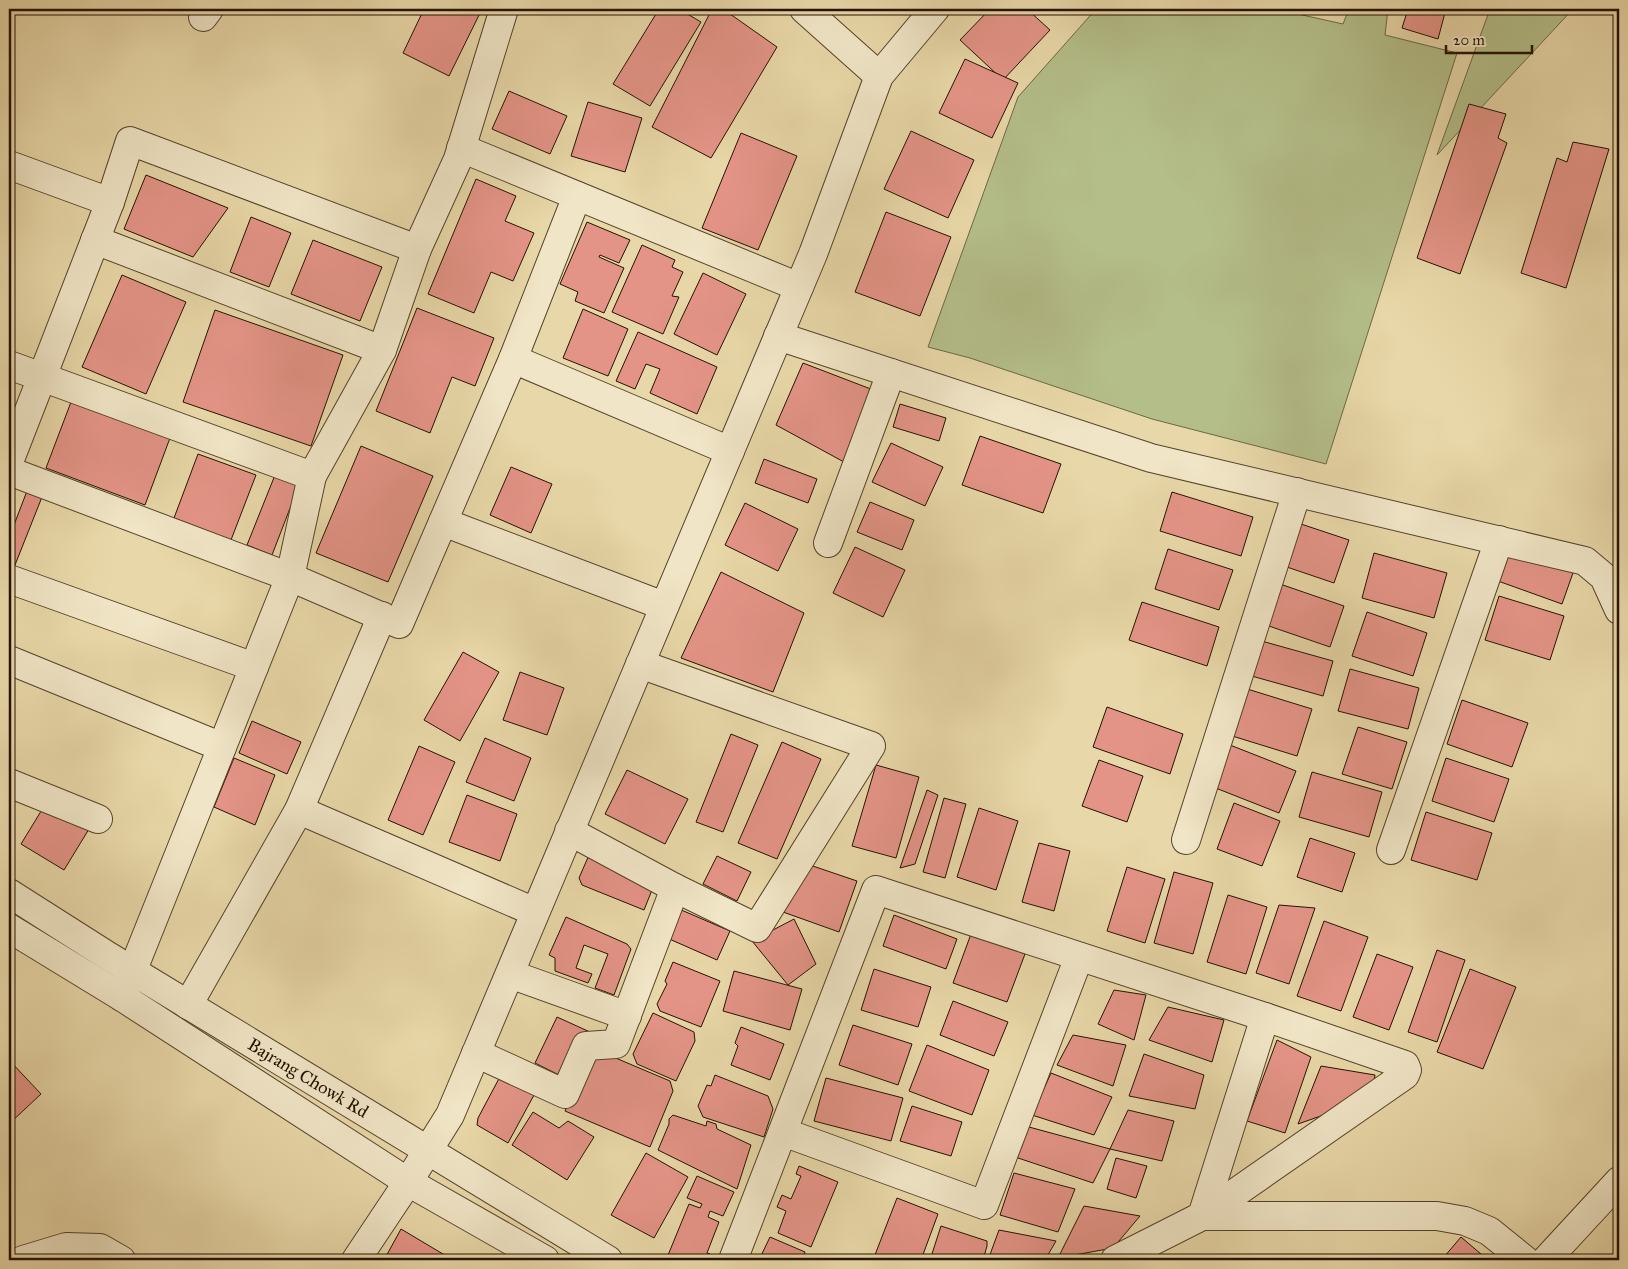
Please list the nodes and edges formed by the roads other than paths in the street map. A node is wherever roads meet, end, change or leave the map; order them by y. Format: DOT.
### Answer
graph roads {
  1 [pos="504,9"];
  2 [pos="804,9"];
  3 [pos="936,9"];
  4 [pos="879,76"];
  5 [pos="461,148"];
  6 [pos="9,165"];
  7 [pos="577,196"];
  8 [pos="110,202"];
  9 [pos="95,240"];
  10 [pos="417,249"];
  11 [pos="799,286"];
  12 [pos="778,336"];
  13 [pos="382,350"];
  14 [pos="513,359"];
  15 [pos="9,365"];
  16 [pos="891,373"];
  17 [pos="42,378"];
  18 [pos="730,451"];
  19 [pos="9,462"];
  20 [pos="9,472"];
  21 [pos="312,476"];
  22 [pos="1297,492"];
  23 [pos="442,522"];
  24 [pos="1499,540"];
  25 [pos="828,543"];
  26 [pos="290,577"];
  27 [pos="9,578"];
  28 [pos="664,606"];
  29 [pos="1619,610"];
  30 [pos="382,616"];
  31 [pos="9,660"];
  32 [pos="640,664"];
  33 [pos="254,667"];
  34 [pos="222,747"];
  35 [pos="9,783"];
  36 [pos="299,810"];
  37 [pos="98,819"];
  38 [pos="569,831"];
  39 [pos="1186,840"];
  40 [pos="1390,850"];
  41 [pos="676,888"];
  42 [pos="9,893"];
  43 [pos="535,912"];
  44 [pos="9,928"];
  45 [pos="1079,957"];
  46 [pos="133,971"];
  47 [pos="510,974"];
  48 [pos="122,997"];
  49 [pos="188,1005"];
  50 [pos="627,1016"];
  51 [pos="1265,1017"];
  52 [pos="476,1053"];
  53 [pos="783,1132"];
  54 [pos="427,1150"];
  55 [pos="1619,1181"];
  56 [pos="408,1182"];
  57 [pos="1202,1216"];
  58 [pos="23,1260"];
  59 [pos="121,1260"];
  60 [pos="356,1260"];
  61 [pos="545,1260"];
  62 [pos="608,1260"];
  63 [pos="733,1260"];
  64 [pos="1115,1260"];
  65 [pos="1525,1260"];
  66 [pos="1546,1260"];
  1 -- 5 [label="street"];
  2 -- 4 [label="street"];
  3 -- 4 [label="street"];
  4 -- 11 [label="street"];
  5 -- 7 [label="street"];
  5 -- 10 [label="street"];
  6 -- 8 [label="street"];
  7 -- 11 [label="street"];
  7 -- 14 [label="street"];
  8 -- 9 [label="street"];
  8 -- 10 [label="street"];
  9 -- 13 [label="street"];
  9 -- 17 [label="street"];
  10 -- 13 [label="street"];
  11 -- 12 [label="street"];
  12 -- 16 [label="street"];
  12 -- 18 [label="street"];
  13 -- 21 [label="street"];
  14 -- 18 [label="street"];
  14 -- 23 [label="street"];
  15 -- 17 [label="street"];
  16 -- 22 [label="street"];
  16 -- 25 [label="street"];
  17 -- 19 [label="street"];
  17 -- 21 [label="street"];
  18 -- 28 [label="street"];
  20 -- 26 [label="street"];
  21 -- 26 [label="street"];
  22 -- 24 [label="street"];
  22 -- 39 [label="street"];
  23 -- 28 [label="street"];
  23 -- 30 [label="street"];
  24 -- 29 [label="street"];
  24 -- 40 [label="street"];
  26 -- 30 [label="street"];
  26 -- 33 [label="street"];
  27 -- 33 [label="street"];
  28 -- 32 [label="street"];
  30 -- 36 [label="street"];
  31 -- 34 [label="street"];
  32 -- 38 [label="street"];
  32 -- 41 [label="street"];
  33 -- 34 [label="street"];
  34 -- 46 [label="street"];
  35 -- 37 [label="street"];
  36 -- 43 [label="street"];
  36 -- 49 [label="street"];
  38 -- 41 [label="street"];
  38 -- 43 [label="street"];
  41 -- 50 [label="street"];
  42 -- 46 [label="street, Bajrang Chowk Rd"];
  43 -- 47 [label="street"];
  44 -- 48 [label="street, Bajrang Chowk Rd"];
  45 -- 51 [label="street"];
  45 -- 53 [label="street"];
  45 -- 53 [label="street"];
  46 -- 48 [label="street"];
  46 -- 49 [label="street, Bajrang Chowk Rd"];
  47 -- 50 [label="street"];
  47 -- 52 [label="street"];
  48 -- 56 [label="street, Bajrang Chowk Rd"];
  49 -- 54 [label="street, Bajrang Chowk Rd"];
  50 -- 52 [label="street"];
  51 -- 57 [label="street"];
  51 -- 57 [label="street"];
  52 -- 54 [label="street"];
  53 -- 63 [label="street"];
  54 -- 56 [label="street"];
  54 -- 62 [label="street, Bajrang Chowk Rd"];
  55 -- 66 [label="street"];
  56 -- 60 [label="street"];
  56 -- 61 [label="street, Bajrang Chowk Rd"];
  57 -- 64 [label="street"];
  57 -- 65 [label="street"];
  58 -- 59 [label="street"];
}
